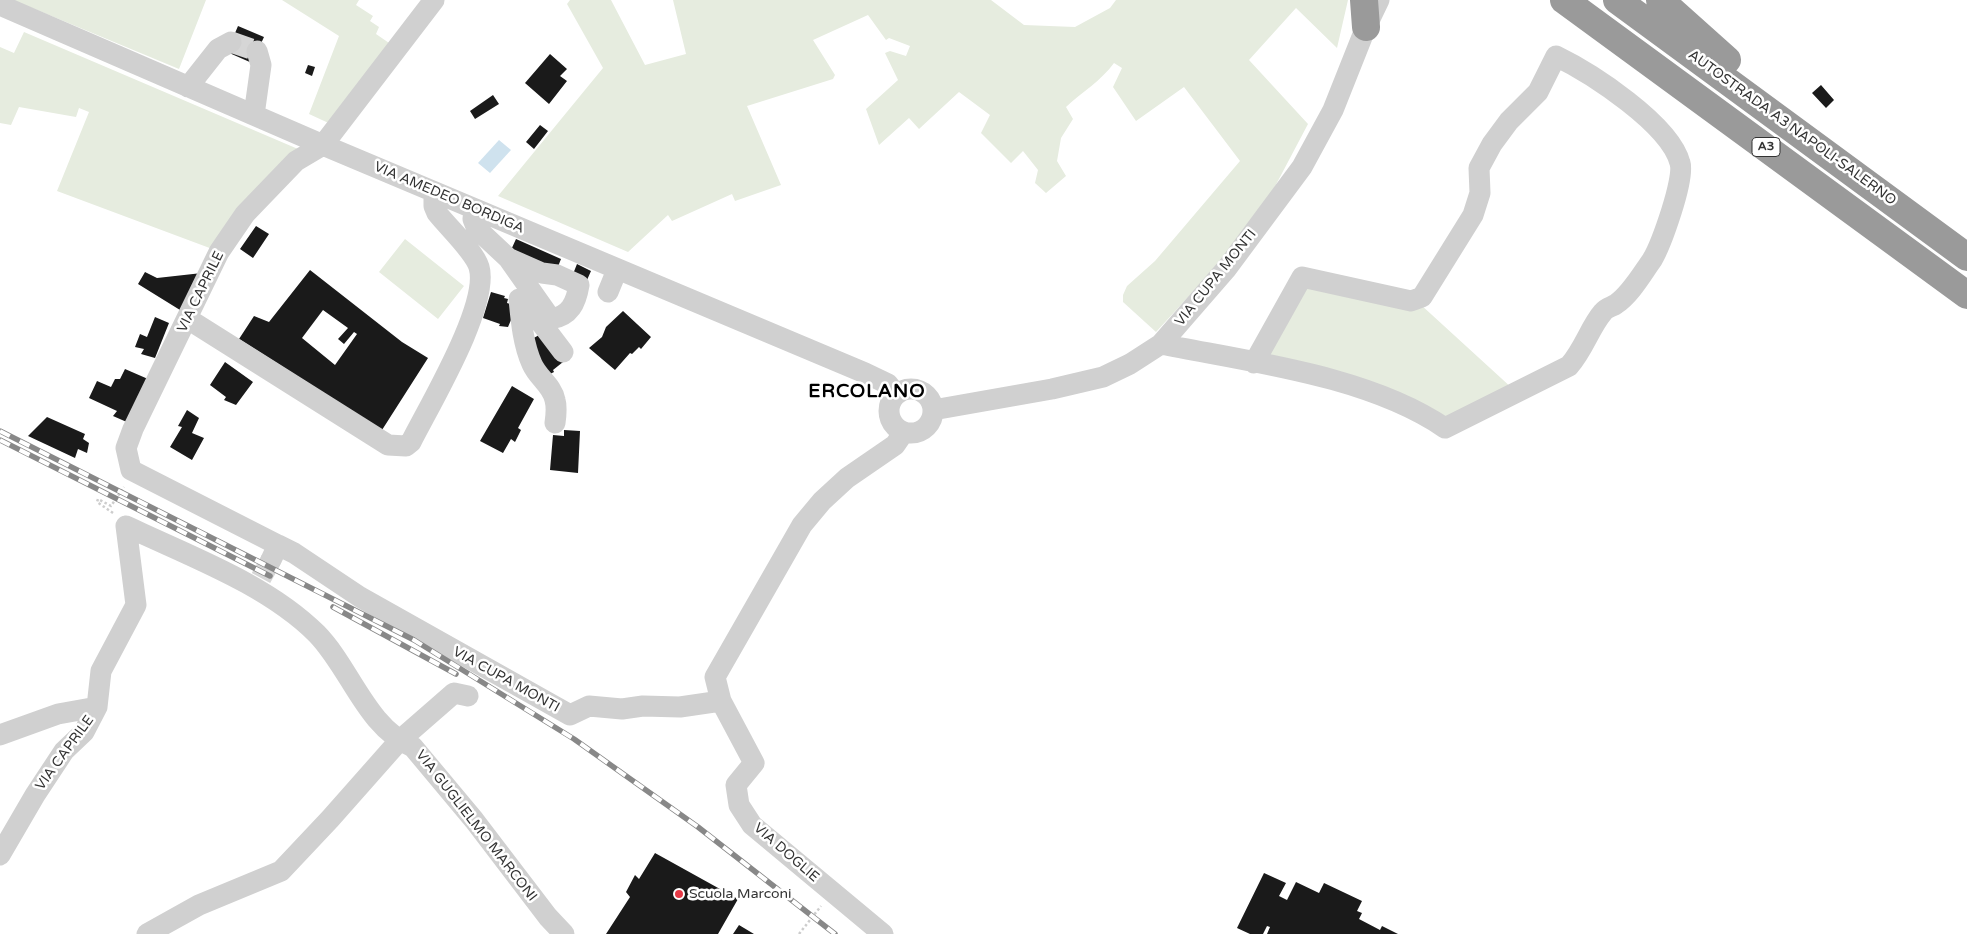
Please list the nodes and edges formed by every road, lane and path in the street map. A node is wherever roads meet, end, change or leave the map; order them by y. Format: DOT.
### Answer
graph roads {
  1 [pos="434,0"];
  2 [pos="1364,0"];
  3 [pos="1379,0"];
  4 [pos="1564,0"];
  5 [pos="1617,0"];
  6 [pos="1660,0"];
  7 [pos="0,6"];
  8 [pos="1366,28"];
  9 [pos="231,42"];
  10 [pos="257,51"];
  11 [pos="188,87"];
  12 [pos="254,115"];
  13 [pos="323,145"];
  14 [pos="440,194"];
  15 [pos="1884,195"];
  16 [pos="474,209"];
  17 [pos="1967,257"];
  18 [pos="508,258"];
  19 [pos="617,270"];
  20 [pos="608,292"];
  21 [pos="1967,295"];
  22 [pos="519,298"];
  23 [pos="188,319"];
  24 [pos="1161,344"];
  25 [pos="563,352"];
  26 [pos="1254,363"];
  27 [pos="896,394"];
  28 [pos="934,410"];
  29 [pos="556,423"];
  30 [pos="904,432"];
  31 [pos="122,486"];
  32 [pos="110,507"];
  33 [pos="267,568"];
  34 [pos="468,696"];
  35 [pos="721,701"];
  36 [pos="97,707"];
  37 [pos="0,735"];
  38 [pos="399,741"];
  39 [pos="0,855"];
  40 [pos="832,892"];
  41 [pos="147,934"];
  42 [pos="564,934"];
  43 [pos="799,934"];
  44 [pos="883,934"];
  1 -- 13 [label="street, VIA CAPRILE"];
  2 -- 8 [label="highway"];
  3 -- 8 [label="street, VIA CUPA MONTI"];
  4 -- 21 [label="highway, A3"];
  5 -- 15 [label="highway, AUTOSTRADA A3 NAPOLI-SALERNO / A3"];
  6 -- 15 [label="highway"];
  7 -- 11 [label="street, VIA AMEDEO BORDIGA"];
  8 -- 24 [label="street, VIA CUPA MONTI"];
  9 -- 11 [label="street"];
  10 -- 12 [label="street"];
  11 -- 12 [label="street, VIA AMEDEO BORDIGA"];
  12 -- 13 [label="street, VIA AMEDEO BORDIGA"];
  13 -- 14 [label="street, VIA AMEDEO BORDIGA"];
  13 -- 23 [label="street, VIA CAPRILE"];
  14 -- 16 [label="street, VIA AMEDEO BORDIGA"];
  14 -- 22 [label="street"];
  14 -- 23 [label="street"];
  15 -- 17 [label="highway, AUTOSTRADA A3 NAPOLI-SALERNO / A3"];
  16 -- 18 [label="street"];
  16 -- 19 [label="street, VIA AMEDEO BORDIGA"];
  19 -- 20 [label="street"];
  19 -- 27 [label="street, VIA AMEDEO BORDIGA"];
  22 -- 25 [label="street"];
  22 -- 29 [label="street"];
  23 -- 33 [label="street, VIA CAPRILE"];
  24 -- 26 [label="street"];
  24 -- 28 [label="street, VIA CUPA MONTI"];
  26 -- 26 [label="street"];
  27 -- 28 [label="street"];
  27 -- 30 [label="street"];
  28 -- 30 [label="street"];
  30 -- 35 [label="street"];
  31 -- 32 [label="path"];
  32 -- 32 [label="path"];
  33 -- 35 [label="street, VIA CUPA MONTI"];
  33 -- 36 [label="street, VIA CAPRILE"];
  33 -- 38 [label="street"];
  34 -- 38 [label="street"];
  35 -- 40 [label="street, VIA DOGLIE"];
  36 -- 37 [label="street"];
  36 -- 39 [label="street, VIA CAPRILE"];
  38 -- 41 [label="street, VIA GUGLIELMO MARCONI"];
  38 -- 42 [label="street, VIA GUGLIELMO MARCONI"];
  40 -- 43 [label="path"];
  40 -- 44 [label="street, VIA DOGLIE"];
}
